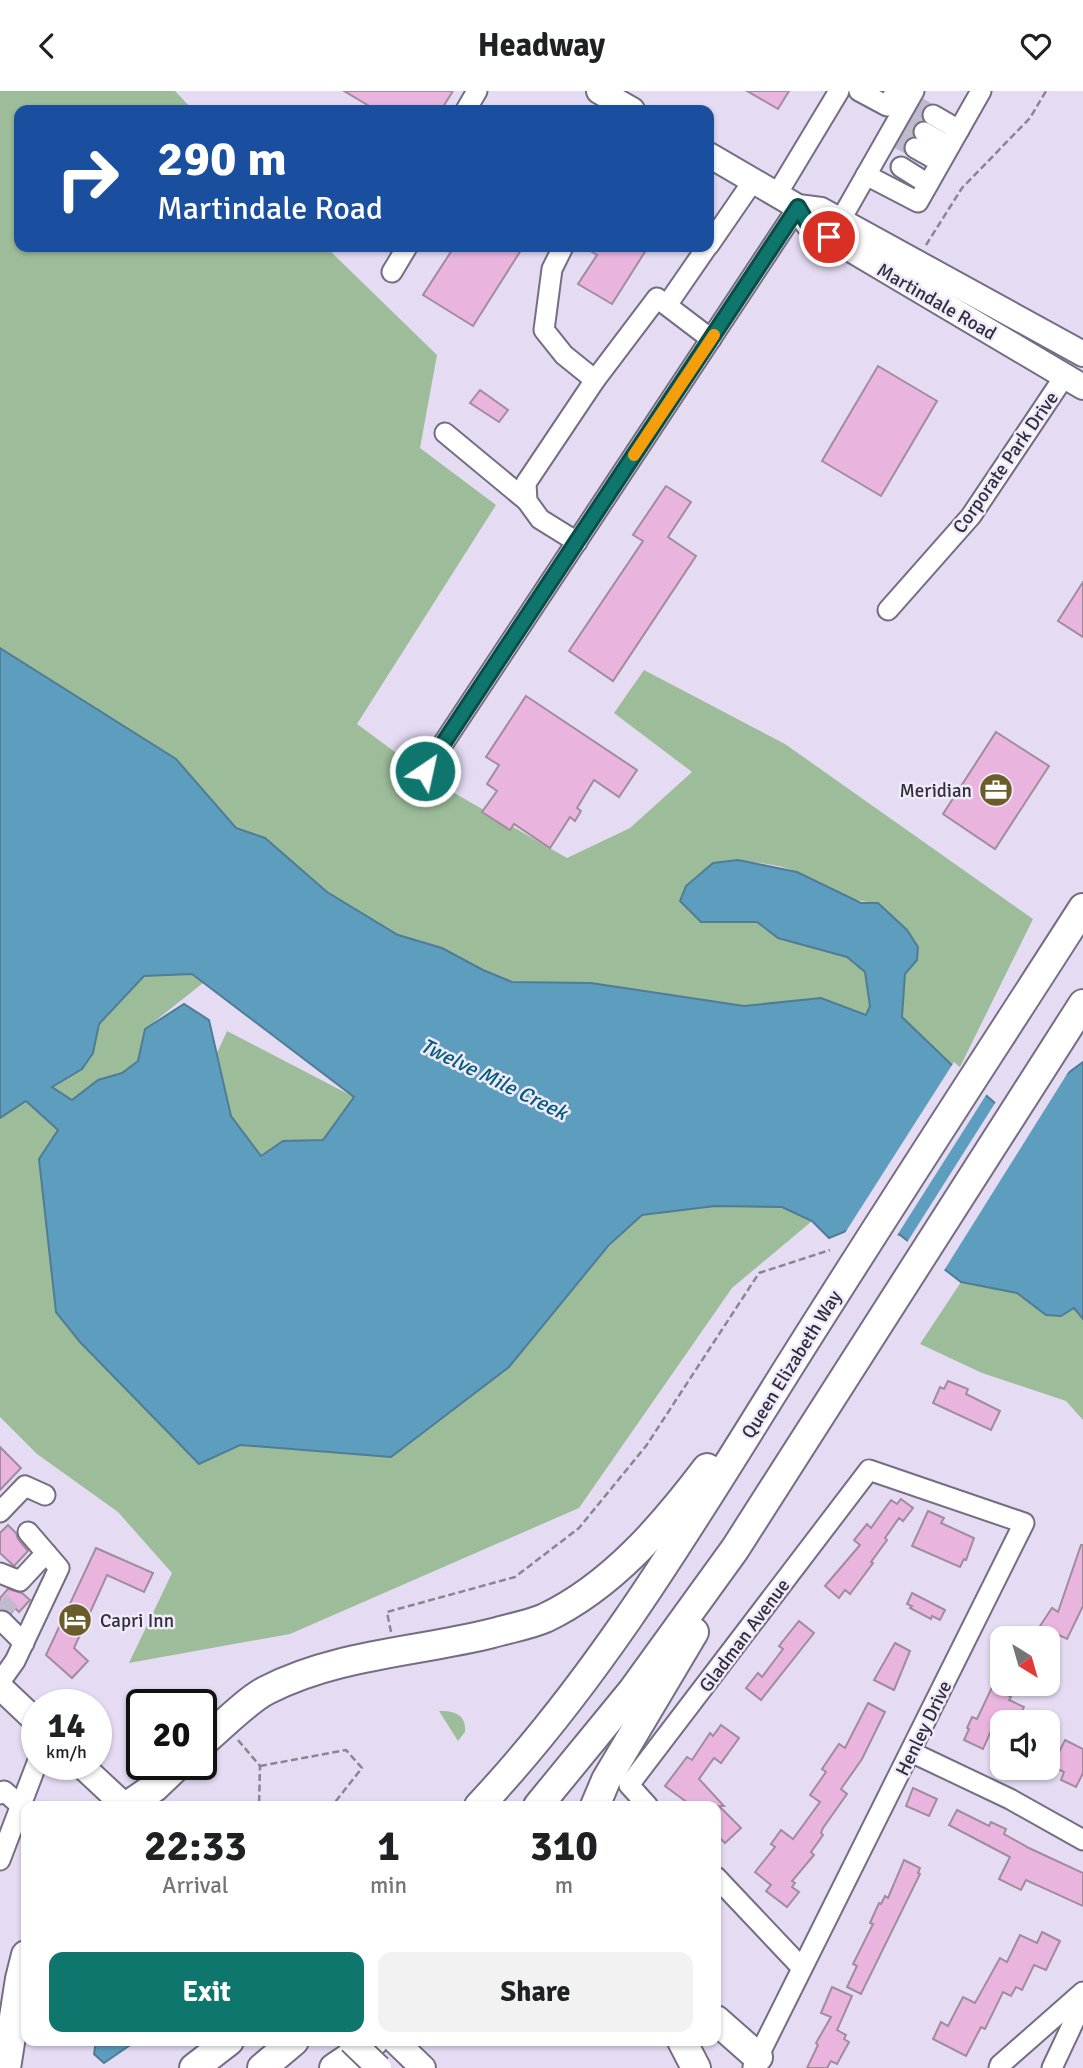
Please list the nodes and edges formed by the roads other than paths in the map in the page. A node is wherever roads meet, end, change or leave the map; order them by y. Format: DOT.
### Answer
graph roads {
  1 [pos="598,91"];
  2 [pos="839,91"];
  3 [pos="859,91"];
  4 [pos="981,91"];
  5 [pos="881,96"];
  6 [pos="623,105"];
  7 [pos="909,118"];
  8 [pos="949,146"];
  9 [pos="714,158"];
  10 [pos="888,160"];
  11 [pos="866,175"];
  12 [pos="753,181"];
  13 [pos="928,184"];
  14 [pos="777,194"];
  15 [pos="798,207"];
  16 [pos="840,221"];
  17 [pos="714,236"];
  18 [pos="404,252"];
  19 [pos="560,252"];
  20 [pos="703,252"];
  21 [pos="392,272"];
  22 [pos="667,305"];
  23 [pos="711,339"];
  24 [pos="1082,352"];
  25 [pos="595,380"];
  26 [pos="1074,382"];
  27 [pos="445,433"];
  28 [pos="527,501"];
  29 [pos="577,542"];
  30 [pos="888,610"];
  31 [pos="425,771"];
  32 [pos="1083,908"];
  33 [pos="1083,1004"];
  34 [pos="824,1311"];
  35 [pos="879,1473"];
  36 [pos="45,1495"];
  37 [pos="0,1512"];
  38 [pos="28,1532"];
  39 [pos="735,1549"];
  40 [pos="46,1553"];
  41 [pos="0,1573"];
  42 [pos="4,1623"];
  43 [pos="24,1642"];
  44 [pos="0,1684"];
  45 [pos="21,1706"];
  46 [pos="217,1731"];
  47 [pos="911,1752"];
  48 [pos="30,1780"];
  49 [pos="98,1780"];
  50 [pos="162,1780"];
  51 [pos="1,1789"];
  52 [pos="22,1801"];
  53 [pos="121,1801"];
  54 [pos="134,1801"];
  55 [pos="484,1801"];
  56 [pos="542,1801"];
  57 [pos="597,1801"];
  58 [pos="643,1801"];
  59 [pos="20,1805"];
  60 [pos="1083,1840"];
  61 [pos="2,1850"];
  62 [pos="721,1882"];
  63 [pos="802,1969"];
  64 [pos="21,1975"];
  65 [pos="1083,1992"];
  66 [pos="1083,2002"];
  67 [pos="721,2026"];
  68 [pos="223,2046"];
  69 [pos="288,2046"];
  70 [pos="356,2046"];
  71 [pos="367,2046"];
  72 [pos="400,2046"];
  73 [pos="684,2046"];
  74 [pos="719,2046"];
  75 [pos="751,2064"];
  76 [pos="6,2068"];
  77 [pos="194,2068"];
  78 [pos="262,2068"];
  79 [pos="334,2068"];
  80 [pos="379,2068"];
  81 [pos="423,2068"];
  82 [pos="695,2068"];
  83 [pos="999,2068"];
  84 [pos="1052,2068"];
  1 -- 6 [label="main road"];
  2 -- 14 [label="street"];
  3 -- 5 [label="street"];
  4 -- 8 [label="street"];
  5 -- 7 [label="street"];
  7 -- 8 [label="street"];
  7 -- 8 [label="street"];
  7 -- 10 [label="street"];
  8 -- 13 [label="street"];
  9 -- 12 [label="main road, Martindale Road"];
  10 -- 11 [label="street"];
  10 -- 13 [label="street"];
  11 -- 13 [label="street"];
  11 -- 16 [label="street"];
  12 -- 14 [label="main road, Martindale Road"];
  12 -- 17 [label="street"];
  14 -- 15 [label="main road, Martindale Road"];
  15 -- 16 [label="main road, Martindale Road"];
  15 -- 23 [label="street"];
  15 -- 26 [label="main road, Martindale Road"];
  16 -- 24 [label="main road, Martindale Road"];
  18 -- 21 [label="street"];
  19 -- 25 [label="street"];
  20 -- 22 [label="street"];
  22 -- 23 [label="street"];
  22 -- 25 [label="street"];
  23 -- 29 [label="street"];
  24 -- 26 [label="main road"];
  25 -- 28 [label="street"];
  26 -- 30 [label="street, Corporate Park Drive"];
  27 -- 28 [label="street"];
  28 -- 29 [label="street"];
  29 -- 31 [label="street"];
  32 -- 34 [label="highway, Queen Elizabeth Way"];
  33 -- 39 [label="highway"];
  34 -- 46 [label="highway"];
  34 -- 55 [label="highway, Queen Elizabeth Way"];
  35 -- 47 [label="street, Henley Drive"];
  35 -- 58 [label="street, Gladman Avenue"];
  36 -- 37 [label="street"];
  38 -- 40 [label="street"];
  39 -- 56 [label="highway"];
  39 -- 57 [label="highway"];
  40 -- 41 [label="street"];
  40 -- 43 [label="street"];
  42 -- 43 [label="street"];
  43 -- 44 [label="street"];
  44 -- 45 [label="main road"];
  47 -- 60 [label="street"];
  47 -- 63 [label="street, Henley Drive"];
  48 -- 52 [label="street"];
  49 -- 53 [label="main road"];
  50 -- 54 [label="highway"];
  51 -- 59 [label="street"];
  59 -- 61 [label="street"];
  62 -- 63 [label="street"];
  63 -- 75 [label="street, Henley Drive"];
  64 -- 76 [label="highway"];
  65 -- 83 [label="street"];
  66 -- 84 [label="street"];
  67 -- 75 [label="highway"];
  68 -- 77 [label="highway"];
  69 -- 78 [label="highway"];
  70 -- 80 [label="main road, bridge"];
  71 -- 79 [label="highway"];
  72 -- 81 [label="main road"];
  73 -- 82 [label="highway"];
  74 -- 75 [label="highway"];
}
